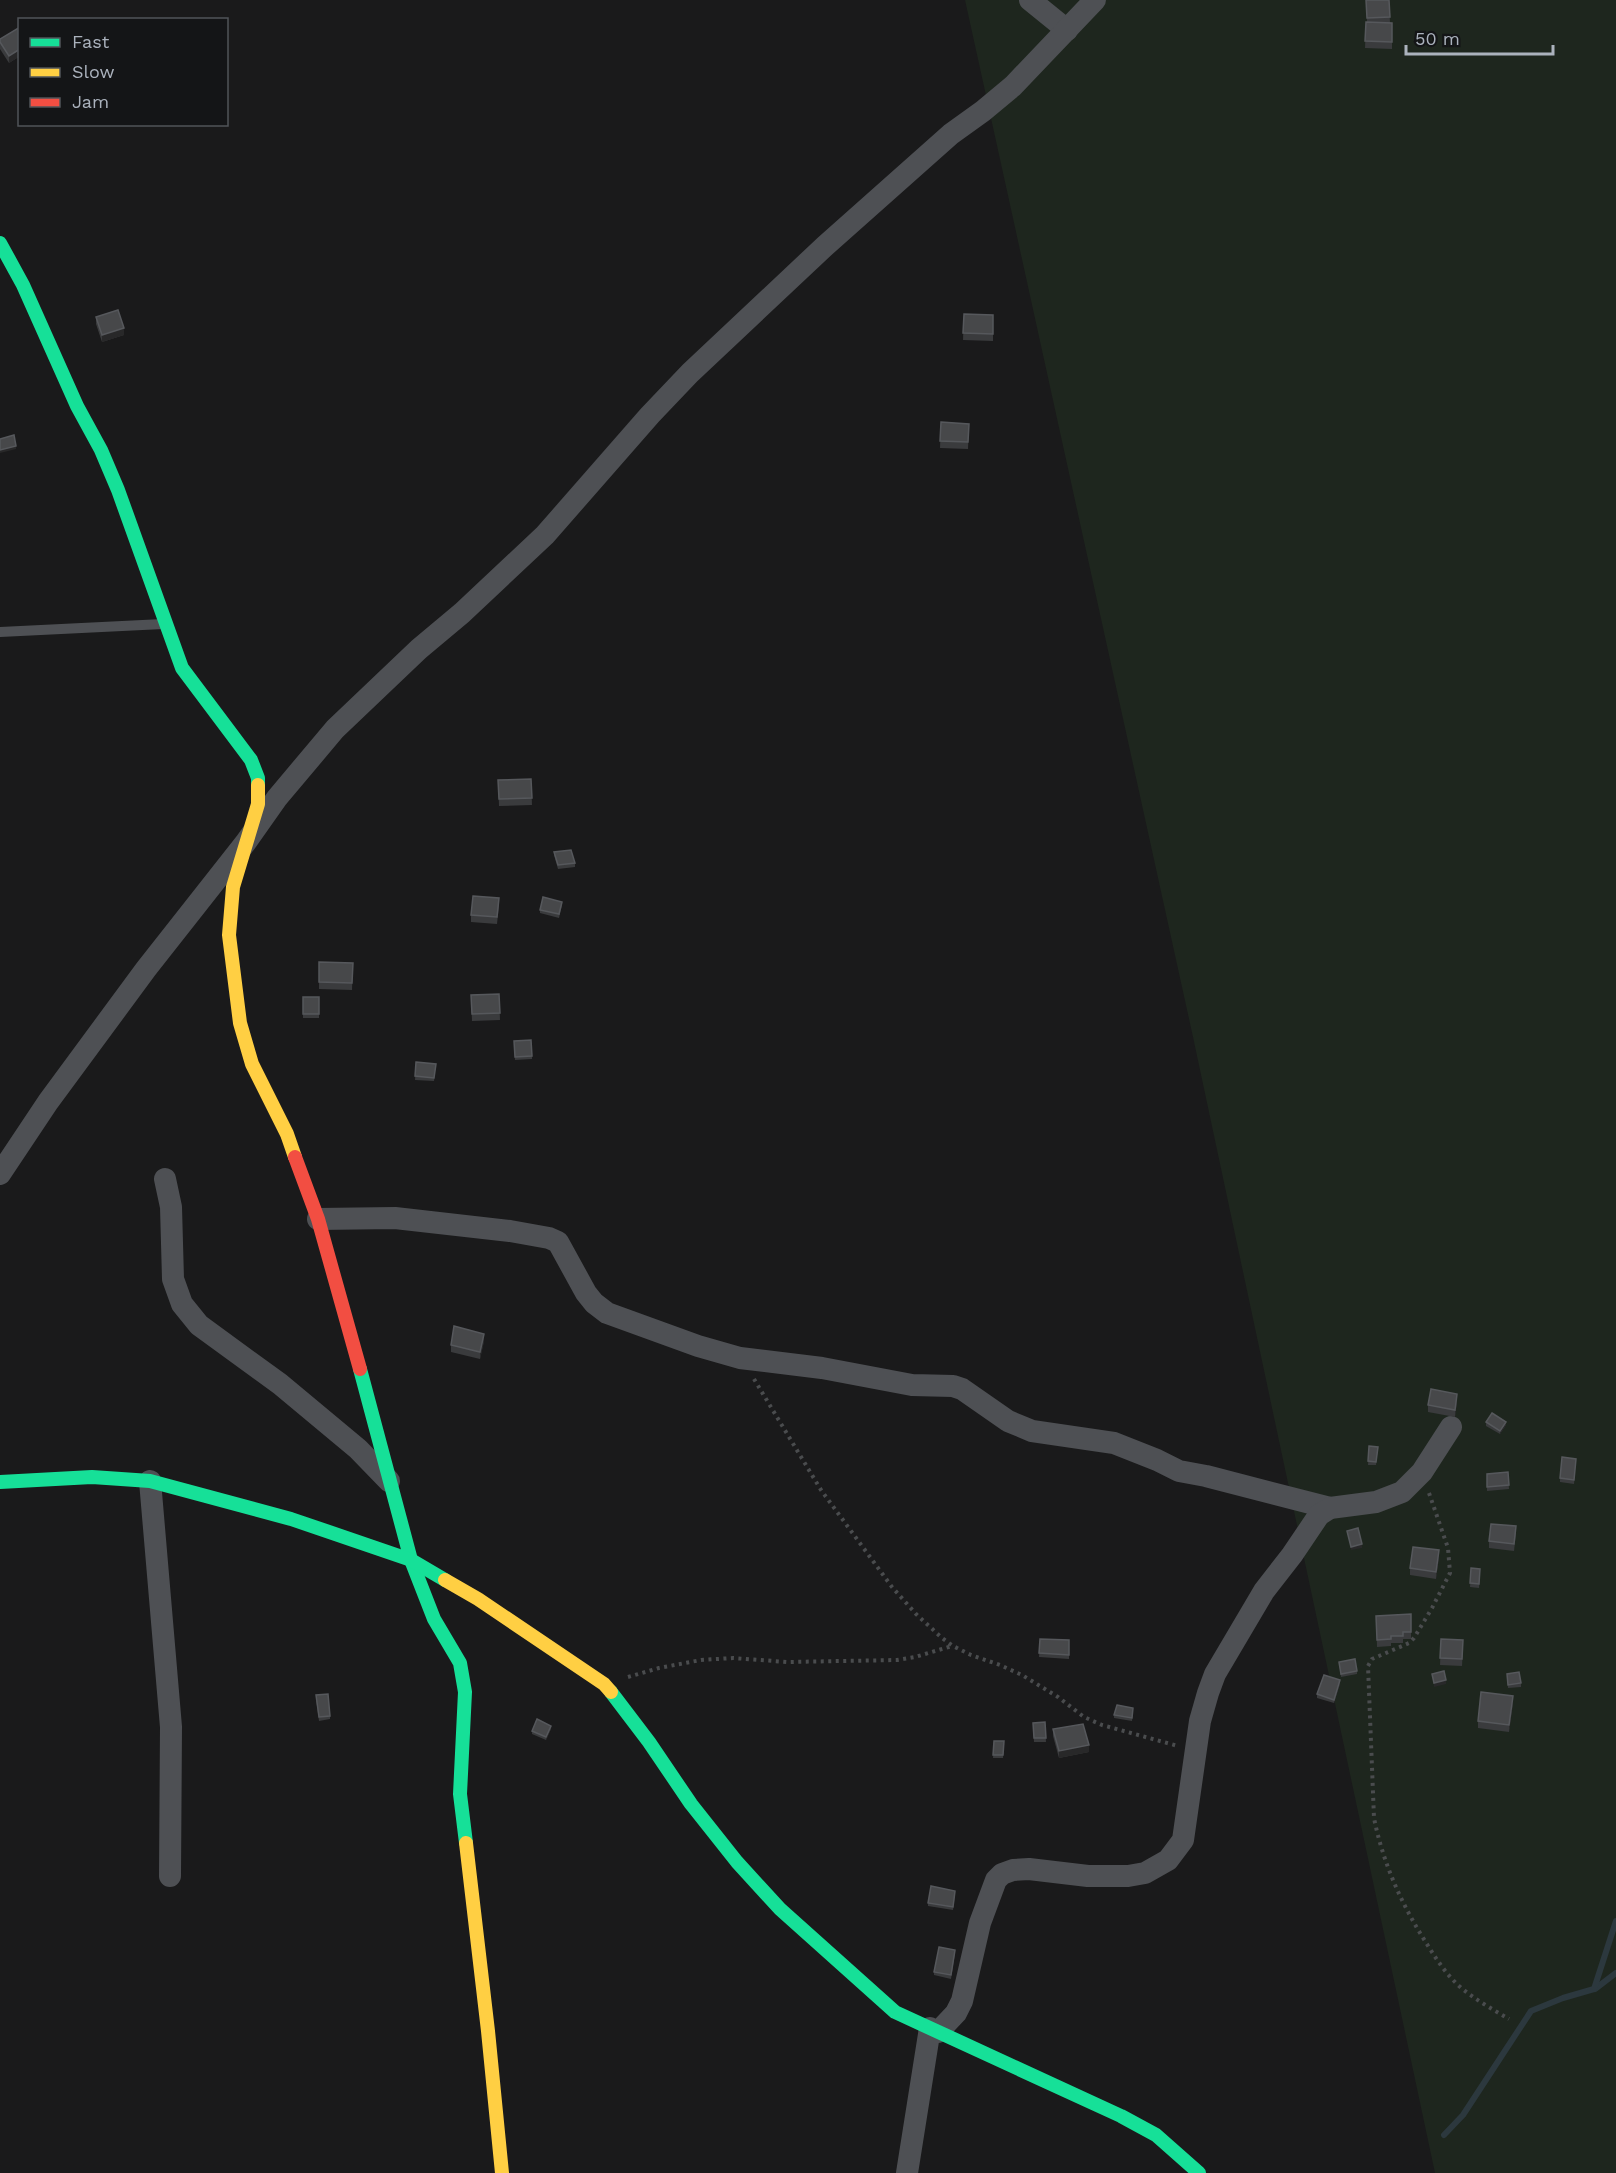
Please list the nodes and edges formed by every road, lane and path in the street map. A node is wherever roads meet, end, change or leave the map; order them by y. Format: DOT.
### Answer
graph roads {
  1 [pos="1030,0"];
  2 [pos="1095,0"];
  3 [pos="1067,30"];
  4 [pos="0,243"];
  5 [pos="166,624"];
  6 [pos="0,632"];
  7 [pos="246,842"];
  8 [pos="0,1174"];
  9 [pos="165,1179"];
  10 [pos="318,1219"];
  11 [pos="740,1358"];
  12 [pos="1451,1427"];
  13 [pos="1422,1472"];
  14 [pos="150,1481"];
  15 [pos="0,1482"];
  16 [pos="389,1482"];
  17 [pos="1330,1508"];
  18 [pos="411,1560"];
  19 [pos="953,1646"];
  20 [pos="604,1684"];
  21 [pos="1196,1751"];
  22 [pos="170,1876"];
  23 [pos="1509,2019"];
  24 [pos="934,2030"];
  25 [pos="502,2173"];
  26 [pos="907,2173"];
  27 [pos="1198,2173"];
  1 -- 3 [label="street"];
  2 -- 3 [label="street"];
  3 -- 7 [label="street"];
  4 -- 5 [label="street"];
  5 -- 6 [label="lane"];
  5 -- 7 [label="street"];
  7 -- 8 [label="street"];
  7 -- 10 [label="street"];
  9 -- 16 [label="street"];
  10 -- 11 [label="street"];
  10 -- 16 [label="street"];
  11 -- 17 [label="street"];
  11 -- 19 [label="path"];
  12 -- 13 [label="street"];
  13 -- 17 [label="street"];
  13 -- 23 [label="path"];
  14 -- 15 [label="street"];
  14 -- 18 [label="street"];
  14 -- 22 [label="street"];
  16 -- 18 [label="street"];
  17 -- 21 [label="street"];
  18 -- 20 [label="street"];
  18 -- 25 [label="street"];
  19 -- 20 [label="path"];
  19 -- 21 [label="path"];
  20 -- 24 [label="street"];
  21 -- 24 [label="street"];
  24 -- 26 [label="street"];
  24 -- 27 [label="street"];
}
